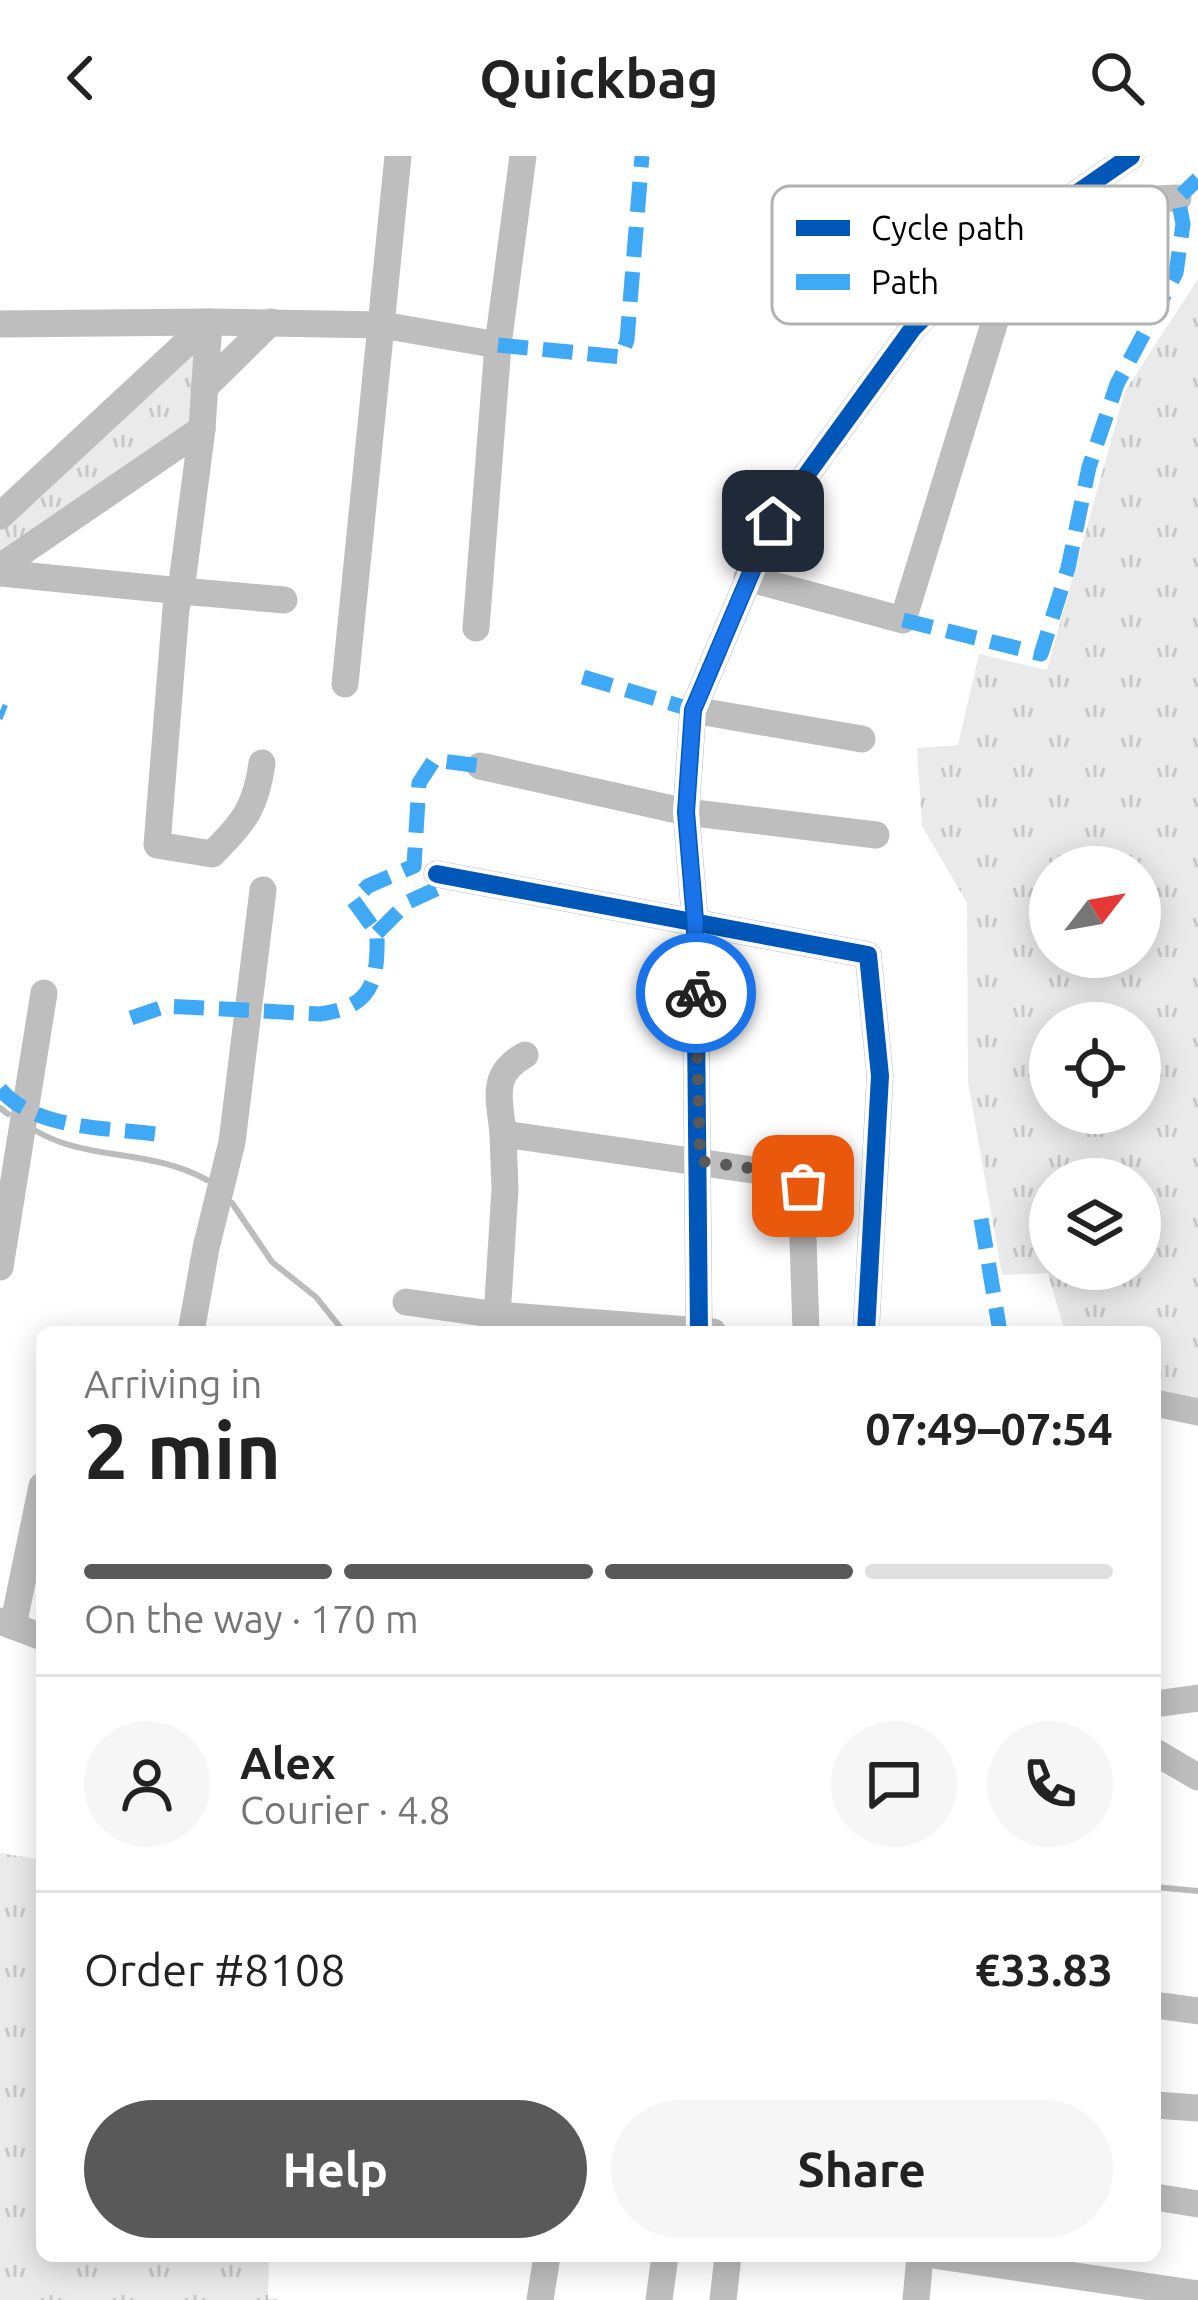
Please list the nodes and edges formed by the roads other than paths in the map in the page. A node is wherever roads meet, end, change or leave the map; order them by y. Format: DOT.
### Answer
graph roads {
  1 [pos="398,156"];
  2 [pos="523,156"];
  3 [pos="1131,156"];
  4 [pos="1090,186"];
  5 [pos="1168,198"];
  6 [pos="1178,198"];
  7 [pos="209,322"];
  8 [pos="272,322"];
  9 [pos="155,323"];
  10 [pos="0,324"];
  11 [pos="917,324"];
  12 [pos="994,324"];
  13 [pos="382,325"];
  14 [pos="499,344"];
  15 [pos="159,368"];
  16 [pos="205,388"];
  17 [pos="202,429"];
  18 [pos="0,515"];
  19 [pos="56,529"];
  20 [pos="0,570"];
  21 [pos="52,578"];
  22 [pos="747,578"];
  23 [pos="181,591"];
  24 [pos="284,600"];
  25 [pos="476,628"];
  26 [pos="345,684"];
  27 [pos="693,710"];
  28 [pos="862,739"];
  29 [pos="262,763"];
  30 [pos="480,766"];
  31 [pos="686,812"];
  32 [pos="876,835"];
  33 [pos="437,874"];
  34 [pos="263,890"];
  35 [pos="695,920"];
  36 [pos="44,993"];
  37 [pos="525,1055"];
  38 [pos="503,1134"];
  39 [pos="700,1161"];
  40 [pos="0,1267"];
  41 [pos="406,1302"];
  42 [pos="497,1324"];
  43 [pos="192,1326"];
  44 [pos="556,1326"];
  45 [pos="704,1326"];
  46 [pos="806,1326"];
  47 [pos="866,1326"];
  48 [pos="1161,1404"];
  49 [pos="1198,1412"];
  50 [pos="36,1510"];
  51 [pos="7,1624"];
  52 [pos="36,1635"];
  53 [pos="1198,1698"];
  54 [pos="1161,1703"];
  55 [pos="1161,1755"];
  56 [pos="1198,1777"];
  57 [pos="1161,2006"];
  58 [pos="1198,2011"];
  59 [pos="1161,2105"];
  60 [pos="1198,2108"];
  61 [pos="1161,2199"];
  62 [pos="1198,2204"];
  63 [pos="546,2262"];
  64 [pos="664,2262"];
  65 [pos="727,2262"];
  66 [pos="919,2262"];
  67 [pos="981,2262"];
  68 [pos="1198,2294"];
  69 [pos="540,2300"];
  70 [pos="659,2300"];
  71 [pos="723,2300"];
  72 [pos="916,2300"];
  1 -- 13 [label="street"];
  2 -- 14 [label="street"];
  3 -- 4 [label="street"];
  5 -- 6 [label="street"];
  7 -- 8 [label="street"];
  7 -- 9 [label="street"];
  7 -- 15 [label="street"];
  7 -- 16 [label="street"];
  8 -- 13 [label="street"];
  8 -- 16 [label="street"];
  9 -- 10 [label="street"];
  9 -- 15 [label="street"];
  11 -- 22 [label="street"];
  12 -- 22 [label="street"];
  13 -- 14 [label="street"];
  13 -- 26 [label="street"];
  14 -- 25 [label="street"];
  15 -- 18 [label="street"];
  16 -- 17 [label="street"];
  17 -- 19 [label="street"];
  17 -- 23 [label="street"];
  19 -- 20 [label="street"];
  19 -- 21 [label="street"];
  20 -- 21 [label="street"];
  21 -- 23 [label="street"];
  22 -- 27 [label="street"];
  23 -- 24 [label="street"];
  23 -- 29 [label="street"];
  27 -- 28 [label="street"];
  27 -- 31 [label="street"];
  30 -- 31 [label="street"];
  31 -- 32 [label="street"];
  31 -- 35 [label="street"];
  33 -- 35 [label="street"];
  34 -- 43 [label="street"];
  35 -- 39 [label="street"];
  35 -- 47 [label="street"];
  36 -- 40 [label="street"];
  37 -- 38 [label="street"];
  38 -- 39 [label="street"];
  38 -- 42 [label="street"];
  39 -- 45 [label="street"];
  39 -- 46 [label="street"];
  41 -- 42 [label="street"];
  42 -- 44 [label="street"];
  48 -- 49 [label="street"];
  50 -- 51 [label="street"];
  51 -- 52 [label="street"];
  53 -- 54 [label="street"];
  55 -- 56 [label="street"];
  57 -- 58 [label="street"];
  59 -- 60 [label="street"];
  61 -- 62 [label="street"];
  63 -- 69 [label="street"];
  64 -- 70 [label="street"];
  65 -- 71 [label="street"];
  66 -- 72 [label="street"];
  67 -- 68 [label="street"];
}
